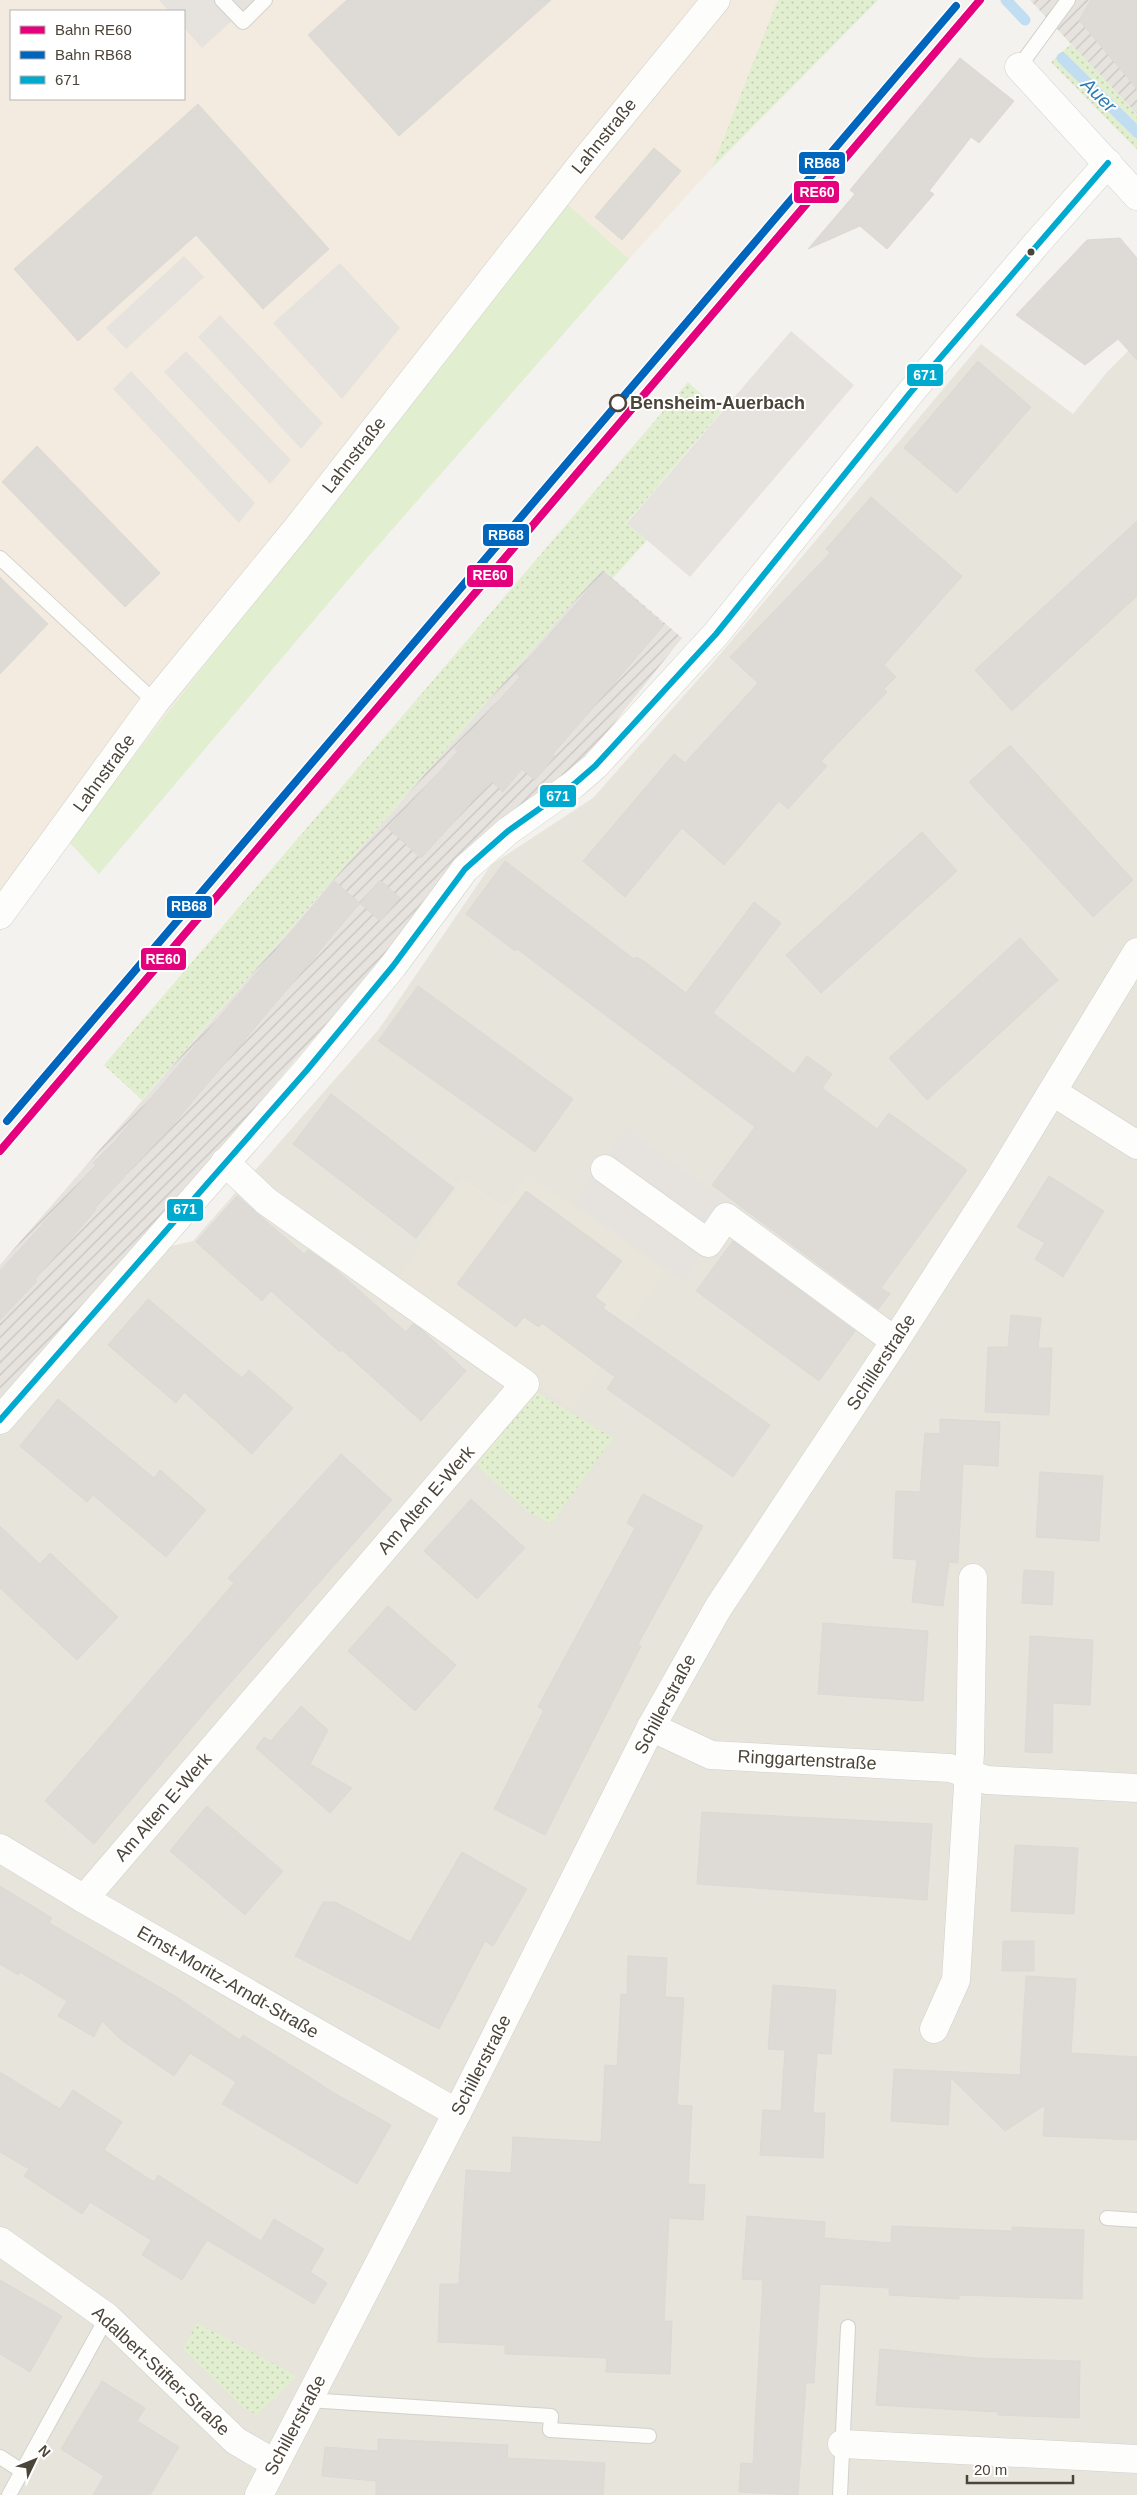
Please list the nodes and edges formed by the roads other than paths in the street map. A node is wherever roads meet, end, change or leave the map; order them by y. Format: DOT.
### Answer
graph roads {
  1 [pos="222,0"];
  2 [pos="265,0"];
  3 [pos="716,0"];
  4 [pos="1068,0"];
  5 [pos="1020,67"];
  6 [pos="1108,163"];
  7 [pos="1137,196"];
  8 [pos="0,558"];
  9 [pos="155,702"];
  10 [pos="0,915"];
  11 [pos="1137,952"];
  12 [pos="1052,1092"];
  13 [pos="1137,1146"];
  14 [pos="224,1162"];
  15 [pos="604,1168"];
  16 [pos="895,1342"];
  17 [pos="0,1420"];
  18 [pos="974,1578"];
  19 [pos="651,1727"];
  20 [pos="968,1774"];
  21 [pos="1137,1788"];
  22 [pos="0,1848"];
  23 [pos="84,1899"];
  24 [pos="934,2029"];
  25 [pos="457,2114"];
  26 [pos="1107,2218"];
  27 [pos="1137,2220"];
  28 [pos="0,2241"];
  29 [pos="107,2317"];
  30 [pos="848,2327"];
  31 [pos="308,2400"];
  32 [pos="649,2436"];
  33 [pos="842,2444"];
  34 [pos="0,2456"];
  35 [pos="1137,2460"];
  36 [pos="274,2463"];
  37 [pos="22,2471"];
  38 [pos="9,2495"];
  39 [pos="259,2495"];
  40 [pos="840,2495"];
  1 -- 2 [label="lane"];
  3 -- 9 [label="street, Lahnstraße"];
  4 -- 5 [label="lane"];
  5 -- 6 [label="street"];
  6 -- 7 [label="street"];
  6 -- 14 [label="street"];
  8 -- 9 [label="lane"];
  9 -- 10 [label="street, Lahnstraße"];
  11 -- 12 [label="street, Schillerstraße"];
  12 -- 13 [label="street"];
  12 -- 16 [label="street, Schillerstraße"];
  14 -- 17 [label="street"];
  14 -- 23 [label="street, Am Alten E-Werk"];
  15 -- 16 [label="street"];
  16 -- 19 [label="street, Schillerstraße"];
  18 -- 20 [label="street"];
  19 -- 20 [label="street, Ringgartenstraße"];
  19 -- 25 [label="street, Schillerstraße"];
  20 -- 21 [label="street, Ringgartenstraße"];
  20 -- 24 [label="street"];
  22 -- 23 [label="street, Ernst-Moritz-Arndt-Straße"];
  23 -- 25 [label="street, Ernst-Moritz-Arndt-Straße"];
  25 -- 31 [label="street, Schillerstraße"];
  26 -- 27 [label="lane"];
  28 -- 29 [label="street, Adalbert-Stifter-Straße"];
  29 -- 36 [label="street, Adalbert-Stifter-Straße"];
  29 -- 37 [label="lane"];
  30 -- 33 [label="lane"];
  31 -- 32 [label="lane"];
  31 -- 36 [label="street, Schillerstraße"];
  33 -- 35 [label="street"];
  33 -- 40 [label="lane"];
  34 -- 37 [label="lane"];
  36 -- 39 [label="street, Schillerstraße"];
  37 -- 38 [label="lane"];
}
